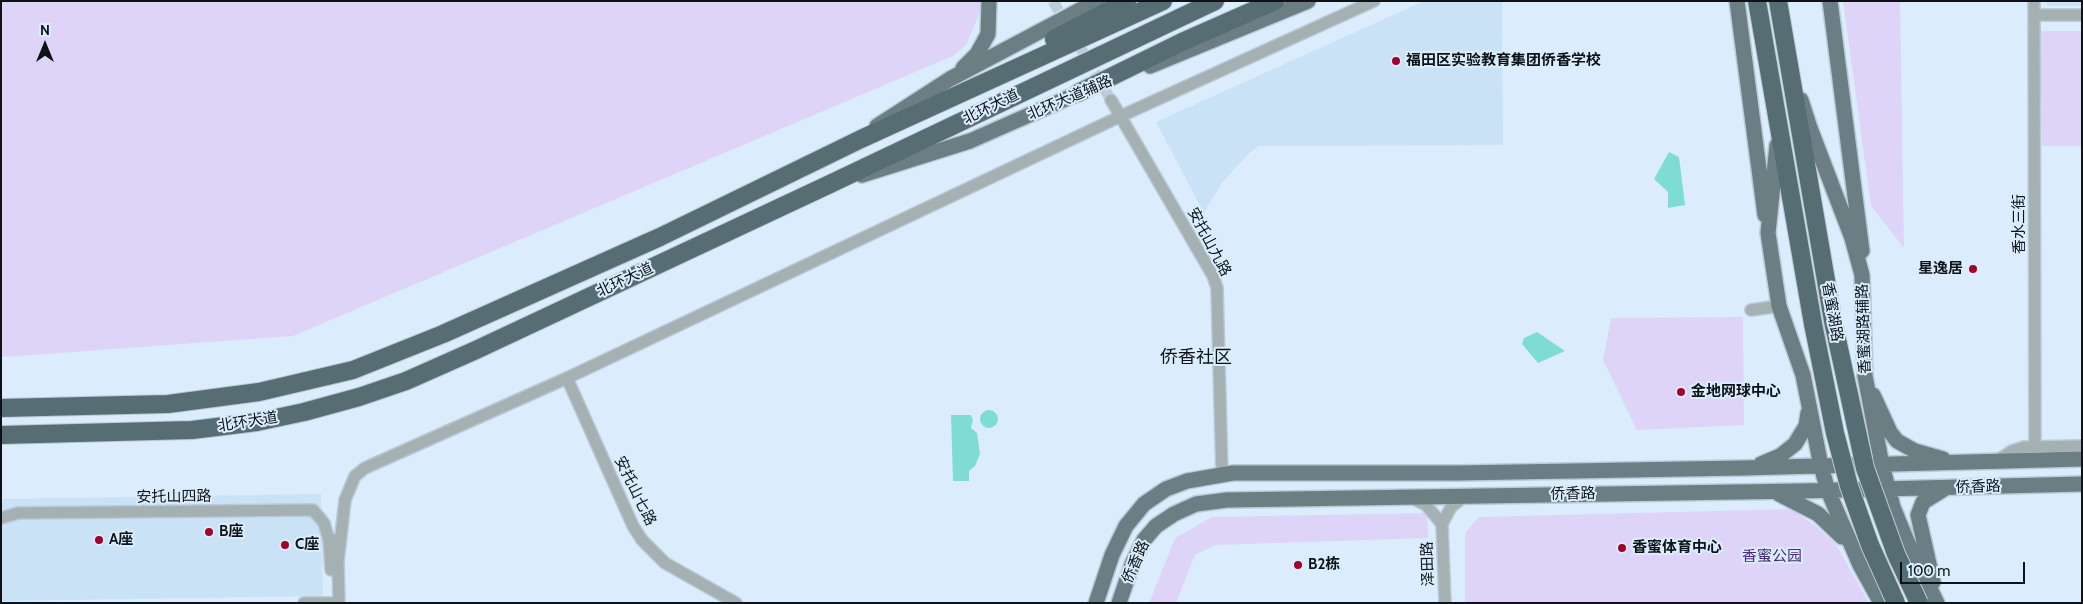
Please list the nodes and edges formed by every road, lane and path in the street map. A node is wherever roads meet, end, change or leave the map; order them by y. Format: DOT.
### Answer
graph roads {
  1 [pos="989,1"];
  2 [pos="1097,1"];
  3 [pos="1127,1"];
  4 [pos="1163,1"];
  5 [pos="1215,1"];
  6 [pos="1275,1"];
  7 [pos="1308,1"];
  8 [pos="1374,1"];
  9 [pos="1737,1"];
  10 [pos="1830,1"];
  11 [pos="2034,1"];
  12 [pos="1780,5"];
  13 [pos="1757,7"];
  14 [pos="2034,15"];
  15 [pos="2082,15"];
  16 [pos="1788,55"];
  17 [pos="952,88"];
  18 [pos="1078,93"];
  19 [pos="1111,100"];
  20 [pos="1121,116"];
  21 [pos="1777,121"];
  22 [pos="830,184"];
  23 [pos="1768,233"];
  24 [pos="1862,275"];
  25 [pos="1779,306"];
  26 [pos="1751,310"];
  27 [pos="1865,376"];
  28 [pos="567,378"];
  29 [pos="1868,401"];
  30 [pos="1809,402"];
  31 [pos="1,408"];
  32 [pos="1,435"];
  33 [pos="2035,446"];
  34 [pos="2082,446"];
  35 [pos="2082,459"];
  36 [pos="1995,462"];
  37 [pos="1956,464"];
  38 [pos="1882,465"];
  39 [pos="1821,466"];
  40 [pos="1742,468"];
  41 [pos="1430,472"];
  42 [pos="1458,472"];
  43 [pos="1222,475"];
  44 [pos="2082,484"];
  45 [pos="1952,488"];
  46 [pos="1889,489"];
  47 [pos="1828,490"];
  48 [pos="1768,491"];
  49 [pos="1463,495"];
  50 [pos="1404,496"];
  51 [pos="1429,496"];
  52 [pos="1,518"];
  53 [pos="1442,524"];
  54 [pos="1904,534"];
  55 [pos="335,540"];
  56 [pos="1858,561"];
  57 [pos="304,603"];
  58 [pos="332,603"];
  59 [pos="339,603"];
  60 [pos="736,603"];
  61 [pos="1096,603"];
  62 [pos="1119,603"];
  63 [pos="1445,603"];
  64 [pos="1882,603"];
  65 [pos="1896,603"];
  66 [pos="1919,603"];
  67 [pos="1938,603"];
  1 -- 17 [label="main road"];
  2 -- 17 [label="main road"];
  3 -- 17 [label="highway"];
  4 -- 17 [label="highway, 北环大道"];
  5 -- 22 [label="highway, 北环大道"];
  6 -- 18 [label="highway"];
  7 -- 18 [label="main road, 北环大道辅路"];
  8 -- 20 [label="street"];
  9 -- 23 [label="main road"];
  10 -- 24 [label="main road"];
  11 -- 14 [label="street, 香水三街"];
  12 -- 16 [label="highway, 香蜜湖路"];
  13 -- 21 [label="highway, 香蜜湖路"];
  14 -- 15 [label="street"];
  14 -- 33 [label="street, 香水三街"];
  16 -- 24 [label="main road, 香蜜湖路辅路"];
  16 -- 66 [label="highway, 香蜜湖路, bridge"];
  17 -- 31 [label="highway, 北环大道"];
  18 -- 22 [label="main road, 北环大道辅路"];
  19 -- 20 [label="street, 安托山九路"];
  20 -- 28 [label="street"];
  20 -- 43 [label="street, 安托山九路"];
  21 -- 23 [label="main road"];
  21 -- 65 [label="highway, 香蜜湖路, bridge"];
  22 -- 32 [label="highway, 北环大道"];
  23 -- 25 [label="main road"];
  24 -- 27 [label="main road, 香蜜湖路辅路"];
  25 -- 26 [label="street"];
  25 -- 30 [label="main road"];
  27 -- 29 [label="main road, 香蜜湖路辅路"];
  27 -- 37 [label="main road"];
  28 -- 55 [label="street"];
  28 -- 60 [label="street, 安托山七路"];
  29 -- 30 [label="main road"];
  29 -- 38 [label="main road, 香蜜湖路辅路"];
  30 -- 39 [label="main road"];
  30 -- 40 [label="main road"];
  33 -- 34 [label="street, 侨香路"];
  33 -- 36 [label="street, 侨香路"];
  35 -- 36 [label="main road, 侨香路"];
  36 -- 37 [label="main road, 侨香路"];
  37 -- 38 [label="main road, 侨香路"];
  38 -- 39 [label="main road, 侨香路"];
  38 -- 46 [label="main road, 香蜜湖路辅路"];
  39 -- 40 [label="main road, 侨香路"];
  39 -- 47 [label="main road"];
  40 -- 42 [label="main road, 侨香路"];
  41 -- 42 [label="main road, 侨香路"];
  41 -- 43 [label="main road, 侨香路"];
  41 -- 51 [label="main road"];
  42 -- 49 [label="main road"];
  43 -- 61 [label="main road, 侨香路"];
  44 -- 45 [label="main road, 侨香路"];
  45 -- 46 [label="main road, 侨香路"];
  45 -- 67 [label="main road"];
  46 -- 47 [label="main road, 侨香路"];
  46 -- 54 [label="main road, 香蜜湖路辅路"];
  47 -- 48 [label="main road, 侨香路"];
  47 -- 56 [label="main road"];
  48 -- 49 [label="main road, 侨香路"];
  48 -- 56 [label="main road"];
  49 -- 51 [label="main road, 侨香路"];
  49 -- 53 [label="street, 泽田路"];
  50 -- 51 [label="main road, 侨香路"];
  50 -- 53 [label="street, 泽田路"];
  50 -- 62 [label="main road, 侨香路"];
  52 -- 55 [label="street, 安托山四路"];
  53 -- 63 [label="street, 泽田路"];
  54 -- 56 [label="main road"];
  54 -- 67 [label="main road, 香蜜湖路辅路"];
  55 -- 58 [label="street"];
  55 -- 59 [label="street"];
  56 -- 64 [label="main road"];
  57 -- 58 [label="street"];
}
